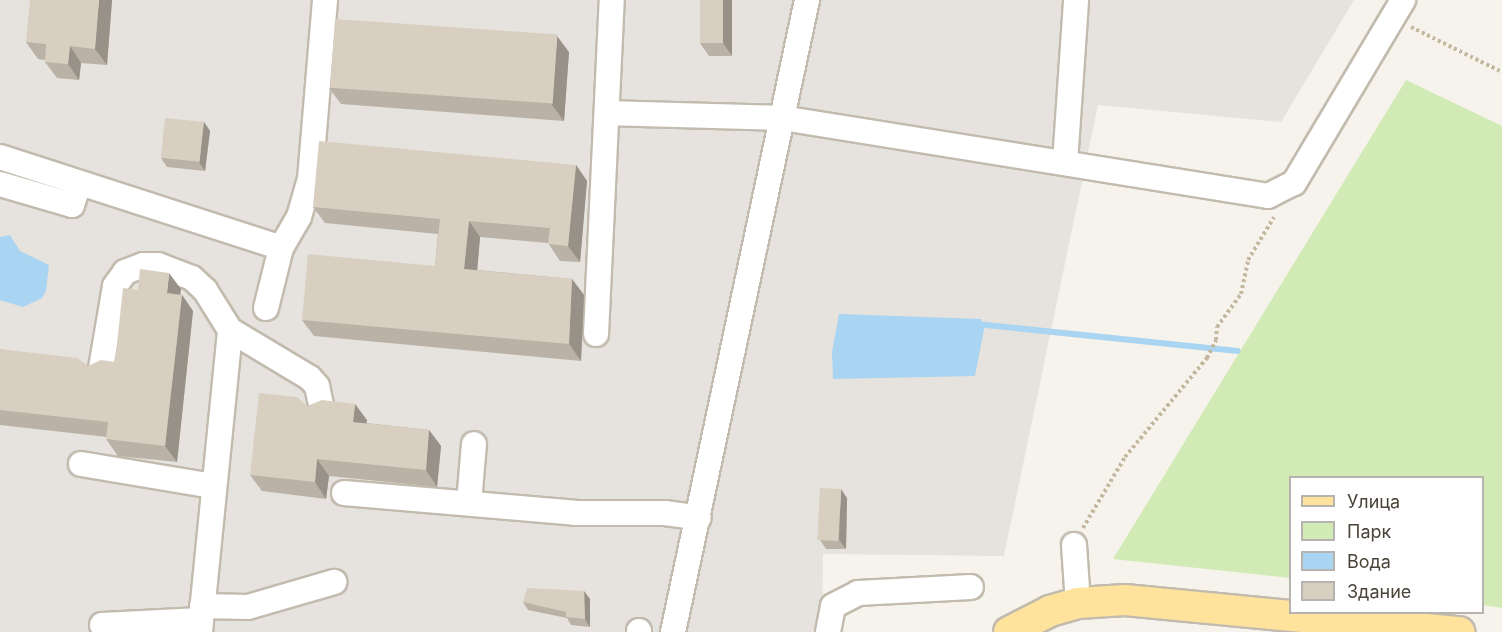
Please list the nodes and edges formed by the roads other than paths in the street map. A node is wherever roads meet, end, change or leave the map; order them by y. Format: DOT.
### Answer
graph roads {
  1 [pos="325,0"];
  2 [pos="612,0"];
  3 [pos="807,0"];
  4 [pos="1077,0"];
  5 [pos="1398,9"];
  6 [pos="607,112"];
  7 [pos="782,118"];
  8 [pos="0,157"];
  9 [pos="1075,165"];
  10 [pos="79,183"];
  11 [pos="0,184"];
  12 [pos="281,248"];
  13 [pos="266,308"];
  14 [pos="230,330"];
  15 [pos="597,334"];
  16 [pos="101,368"];
  17 [pos="322,409"];
  18 [pos="474,444"];
  19 [pos="81,464"];
  20 [pos="212,486"];
  21 [pos="344,493"];
  22 [pos="469,503"];
  23 [pos="699,518"];
  24 [pos="1074,545"];
  25 [pos="334,582"];
  26 [pos="972,587"];
  27 [pos="1078,603"];
  28 [pos="201,619"];
  29 [pos="102,625"];
  30 [pos="673,632"];
  31 [pos="828,632"];
  32 [pos="1009,632"];
  33 [pos="1459,632"];
  1 -- 12 [label="street"];
  2 -- 6 [label="street"];
  3 -- 7 [label="street"];
  4 -- 9 [label="street"];
  5 -- 9 [label="street"];
  6 -- 7 [label="street"];
  6 -- 15 [label="street"];
  7 -- 9 [label="street"];
  7 -- 23 [label="street"];
  8 -- 10 [label="street"];
  10 -- 11 [label="street"];
  10 -- 12 [label="street"];
  12 -- 13 [label="street"];
  14 -- 16 [label="street"];
  14 -- 17 [label="street"];
  14 -- 20 [label="street"];
  18 -- 22 [label="street"];
  19 -- 20 [label="street"];
  20 -- 28 [label="street"];
  21 -- 22 [label="street"];
  22 -- 23 [label="street"];
  23 -- 30 [label="street"];
  24 -- 27 [label="street"];
  25 -- 28 [label="street"];
  26 -- 31 [label="street"];
  27 -- 32 [label="main road"];
  27 -- 33 [label="main road"];
  28 -- 29 [label="street"];
}
